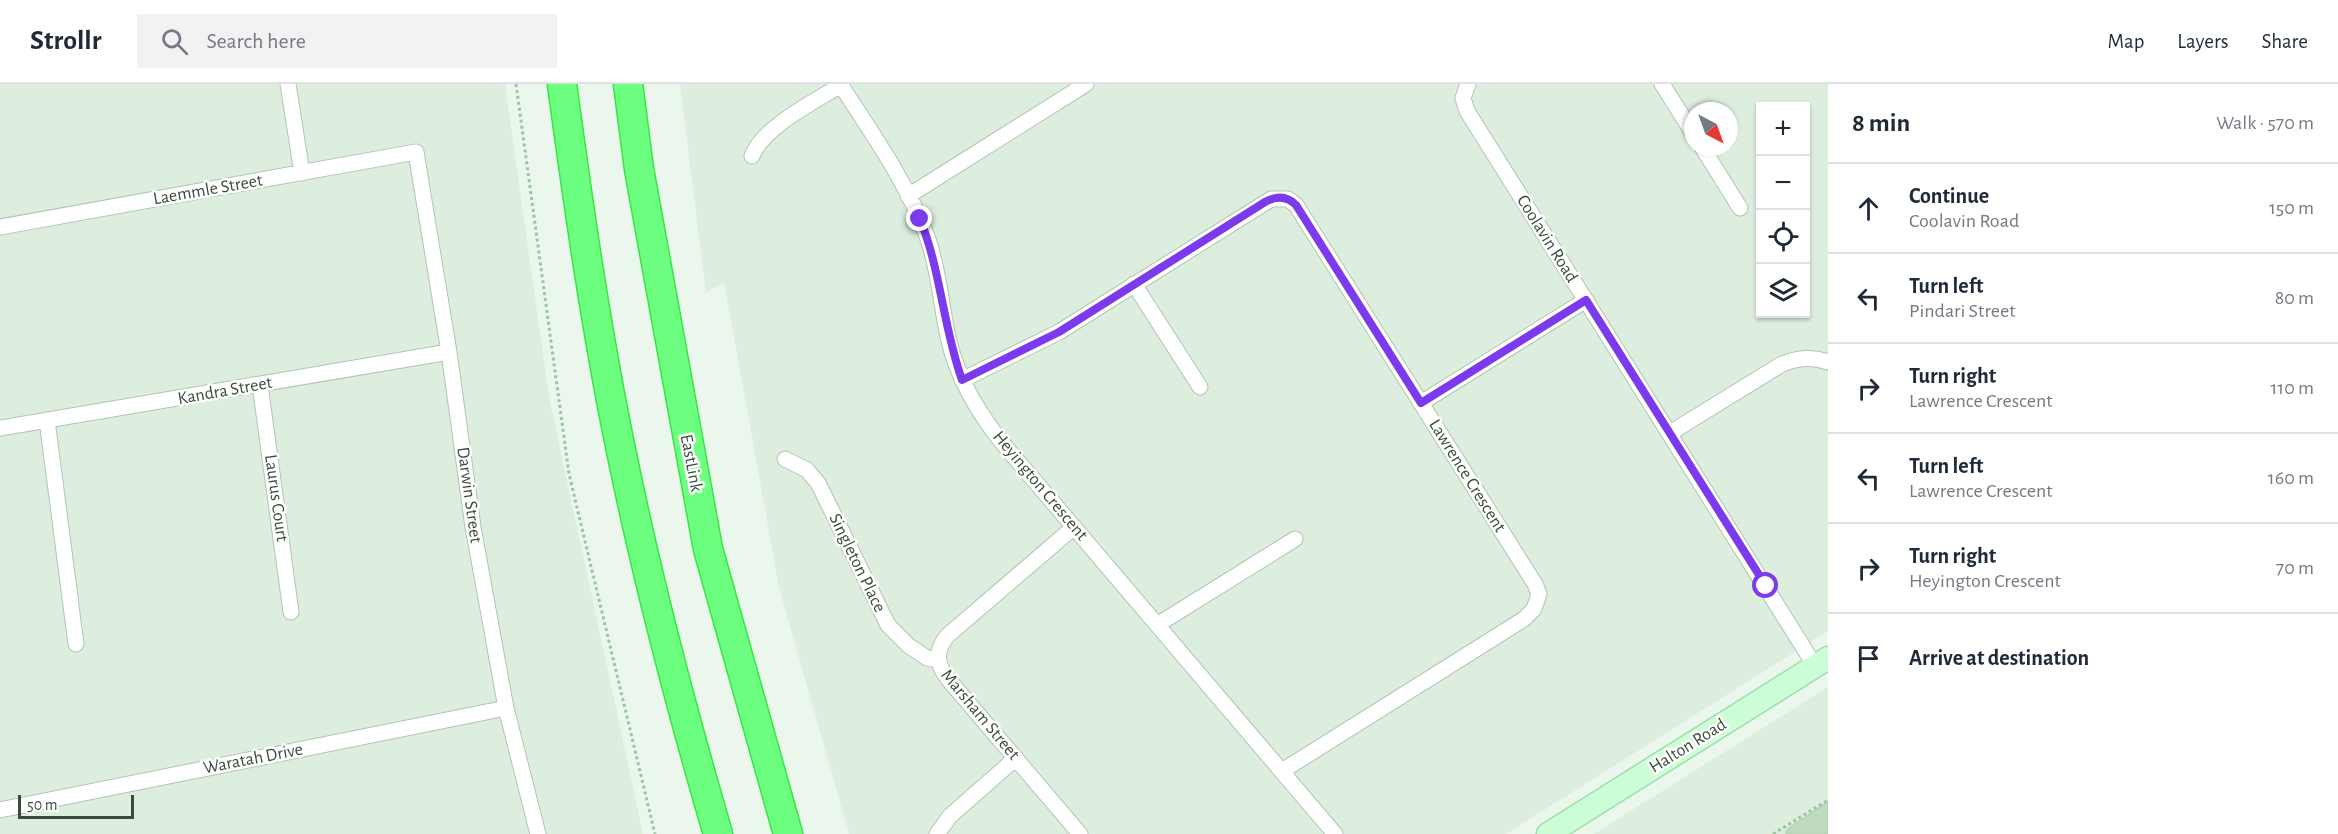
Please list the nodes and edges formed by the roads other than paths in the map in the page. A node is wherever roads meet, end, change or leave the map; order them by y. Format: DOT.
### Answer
graph roads {
  1 [pos="288,84"];
  2 [pos="562,84"];
  3 [pos="628,84"];
  4 [pos="841,84"];
  5 [pos="1086,84"];
  6 [pos="1468,84"];
  7 [pos="1662,84"];
  8 [pos="1684,119"];
  9 [pos="416,152"];
  10 [pos="752,156"];
  11 [pos="1708,156"];
  12 [pos="302,174"];
  13 [pos="908,196"];
  14 [pos="1740,208"];
  15 [pos="0,227"];
  16 [pos="1134,284"];
  17 [pos="1586,300"];
  18 [pos="449,352"];
  19 [pos="1828,362"];
  20 [pos="962,380"];
  21 [pos="260,385"];
  22 [pos="1200,387"];
  23 [pos="1421,403"];
  24 [pos="47,420"];
  25 [pos="0,428"];
  26 [pos="1670,433"];
  27 [pos="785,459"];
  28 [pos="1074,527"];
  29 [pos="1295,539"];
  30 [pos="291,612"];
  31 [pos="1157,625"];
  32 [pos="76,644"];
  33 [pos="938,660"];
  34 [pos="1822,662"];
  35 [pos="506,708"];
  36 [pos="1016,758"];
  37 [pos="1282,771"];
  38 [pos="0,810"];
  39 [pos="1555,832"];
  40 [pos="538,834"];
  41 [pos="718,834"];
  42 [pos="788,834"];
  43 [pos="937,834"];
  44 [pos="1080,834"];
  45 [pos="1335,834"];
  1 -- 12 [label="street"];
  2 -- 41 [label="highway"];
  3 -- 42 [label="highway, EastLink"];
  4 -- 10 [label="street"];
  4 -- 13 [label="street, Heyington Crescent"];
  5 -- 13 [label="street"];
  6 -- 17 [label="street, Coolavin Road"];
  7 -- 8 [label="street"];
  9 -- 12 [label="street, Laemmle Street"];
  9 -- 18 [label="street, Darwin Street"];
  11 -- 14 [label="street"];
  12 -- 15 [label="street, Laemmle Street"];
  13 -- 20 [label="street, Heyington Crescent"];
  16 -- 20 [label="street, Lawrence Crescent"];
  16 -- 22 [label="street"];
  16 -- 23 [label="street, Lawrence Crescent"];
  17 -- 23 [label="street"];
  17 -- 26 [label="street, Coolavin Road"];
  18 -- 21 [label="street, Kandra Street"];
  18 -- 35 [label="street, Darwin Street"];
  19 -- 26 [label="street"];
  20 -- 28 [label="street, Heyington Crescent"];
  21 -- 24 [label="street, Kandra Street"];
  21 -- 30 [label="street, Laurus Court"];
  23 -- 37 [label="street, Lawrence Crescent"];
  24 -- 25 [label="street, Kandra Street"];
  24 -- 32 [label="street"];
  26 -- 34 [label="street, Coolavin Road"];
  27 -- 33 [label="street, Singleton Place"];
  28 -- 31 [label="street, Heyington Crescent"];
  28 -- 33 [label="street, Marsham Street"];
  29 -- 31 [label="street"];
  31 -- 37 [label="street, Heyington Crescent"];
  33 -- 36 [label="street, Marsham Street"];
  34 -- 39 [label="main road, Halton Road"];
  35 -- 38 [label="street, Waratah Drive"];
  35 -- 40 [label="street, Darwin Street"];
  36 -- 43 [label="street"];
  36 -- 44 [label="street, Marsham Street"];
  37 -- 45 [label="street, Heyington Crescent"];
}
